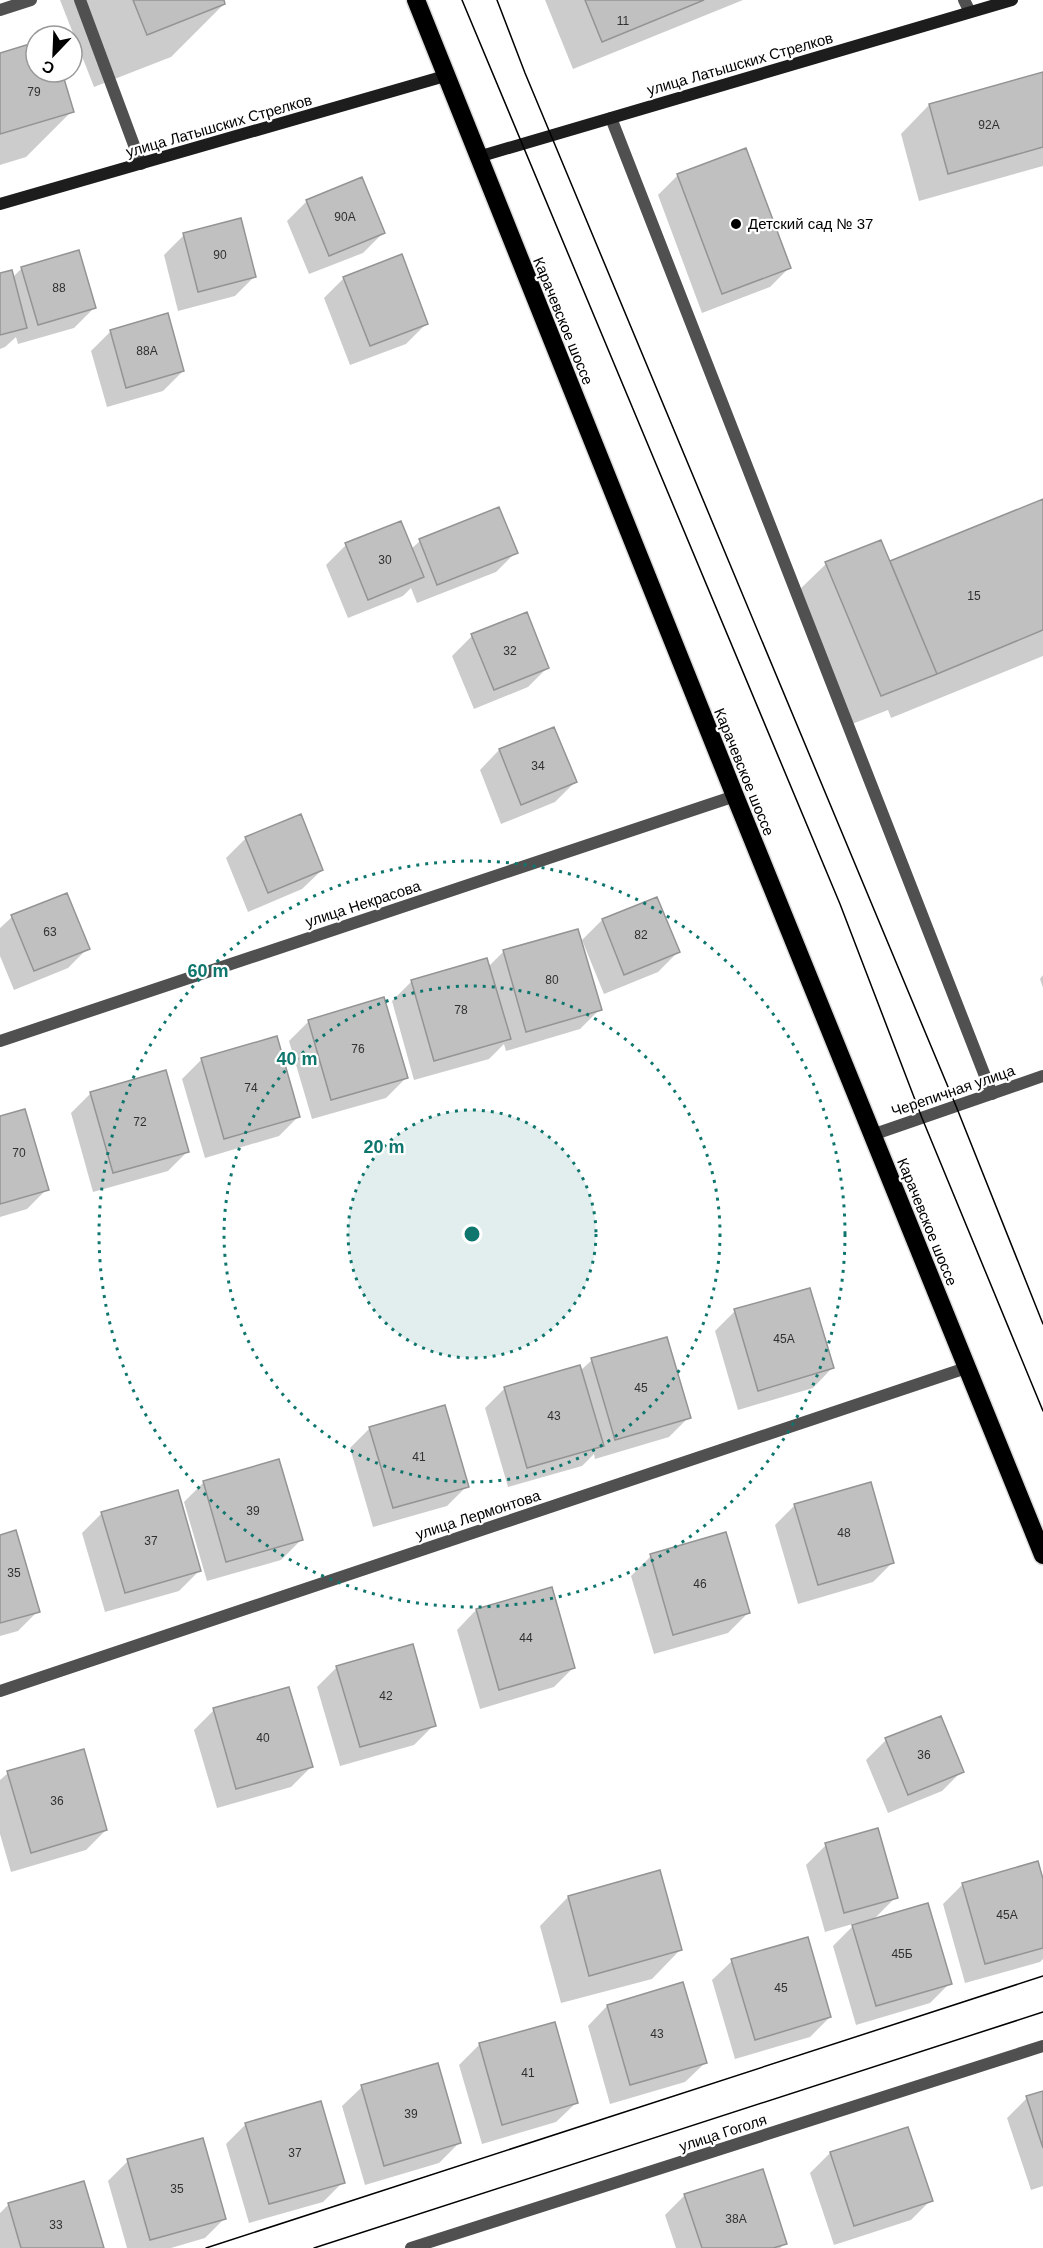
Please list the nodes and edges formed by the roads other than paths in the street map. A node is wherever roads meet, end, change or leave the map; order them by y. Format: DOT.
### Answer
graph roads {
  1 [pos="31,0"];
  2 [pos="80,0"];
  3 [pos="416,0"];
  4 [pos="964,0"];
  5 [pos="1012,0"];
  6 [pos="0,10"];
  7 [pos="970,12"];
  8 [pos="445,76"];
  9 [pos="611,118"];
  10 [pos="478,157"];
  11 [pos="141,164"];
  12 [pos="0,204"];
  13 [pos="735,796"];
  14 [pos="0,1041"];
  15 [pos="1043,1076"];
  16 [pos="992,1094"];
  17 [pos="872,1135"];
  18 [pos="966,1368"];
  19 [pos="1043,1555"];
  20 [pos="0,1691"];
  21 [pos="1043,2046"];
  22 [pos="411,2248"];
  1 -- 6 [label="street"];
  2 -- 11 [label="street"];
  3 -- 8 [label="highway, Карачевское шоссе"];
  4 -- 7 [label="street"];
  5 -- 7 [label="street, улица Латышских Стрелков"];
  7 -- 9 [label="street, улица Латышских Стрелков"];
  8 -- 10 [label="highway, Карачевское шоссе"];
  8 -- 11 [label="street, улица Латышских Стрелков"];
  9 -- 10 [label="street, улица Латышских Стрелков"];
  9 -- 16 [label="street"];
  10 -- 13 [label="highway, Карачевское шоссе"];
  11 -- 12 [label="street, улица Латышских Стрелков"];
  13 -- 14 [label="street, улица Некрасова"];
  13 -- 17 [label="highway, Карачевское шоссе"];
  15 -- 16 [label="street, Черепичная улица"];
  16 -- 17 [label="street, Черепичная улица"];
  17 -- 18 [label="highway, Карачевское шоссе"];
  18 -- 19 [label="highway, Карачевское шоссе"];
  18 -- 20 [label="street, улица Лермонтова"];
  21 -- 22 [label="street, улица Гоголя"];
}
